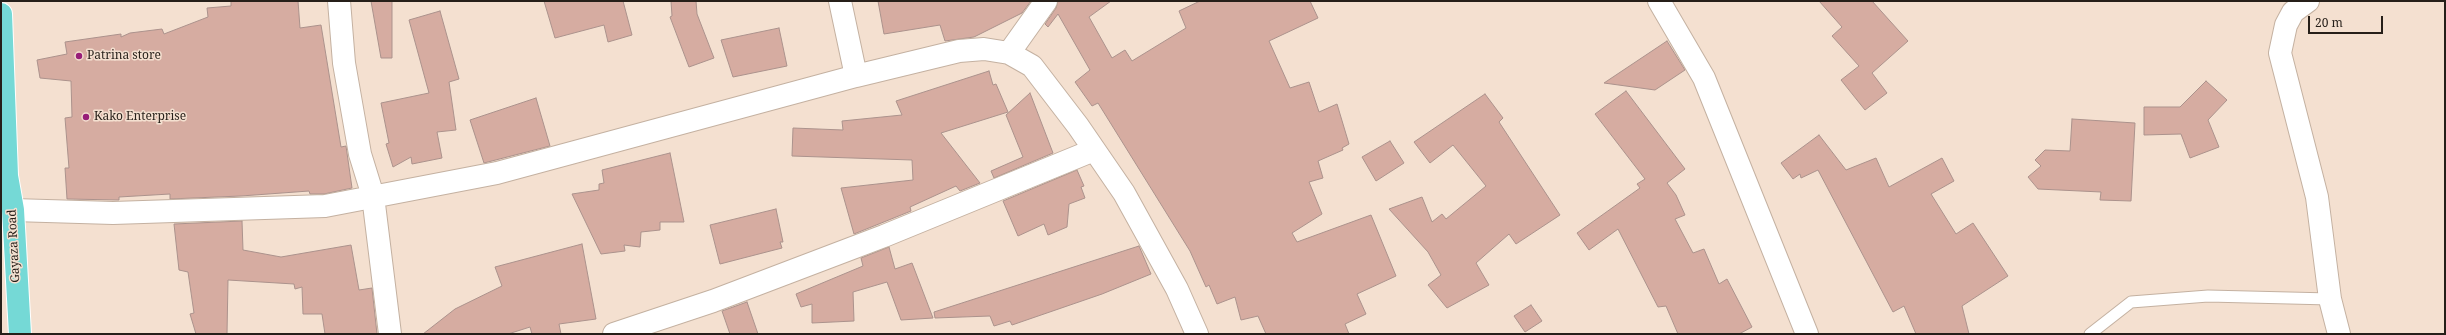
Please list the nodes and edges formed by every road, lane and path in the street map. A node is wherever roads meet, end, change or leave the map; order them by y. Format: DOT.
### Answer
graph roads {
  1 [pos="339,1"];
  2 [pos="840,1"];
  3 [pos="1046,1"];
  4 [pos="1659,1"];
  5 [pos="2308,1"];
  6 [pos="1,14"];
  7 [pos="1009,53"];
  8 [pos="856,76"];
  9 [pos="1094,150"];
  10 [pos="4,177"];
  11 [pos="373,196"];
  12 [pos="13,210"];
  13 [pos="2330,299"];
  14 [pos="20,334"];
  15 [pos="390,334"];
  16 [pos="614,334"];
  17 [pos="1197,334"];
  18 [pos="1807,334"];
  19 [pos="2090,334"];
  20 [pos="2339,334"];
  1 -- 11 [label="street"];
  2 -- 8 [label="street"];
  3 -- 7 [label="street"];
  4 -- 18 [label="street"];
  5 -- 13 [label="street"];
  6 -- 10 [label="main road, Gayaza Road"];
  7 -- 8 [label="street"];
  7 -- 9 [label="street"];
  8 -- 11 [label="street"];
  9 -- 16 [label="street"];
  9 -- 17 [label="street"];
  10 -- 12 [label="main road, Gayaza Road"];
  11 -- 12 [label="street"];
  11 -- 15 [label="street"];
  12 -- 14 [label="main road, Gayaza Road"];
  13 -- 19 [label="lane"];
  13 -- 20 [label="street"];
}
